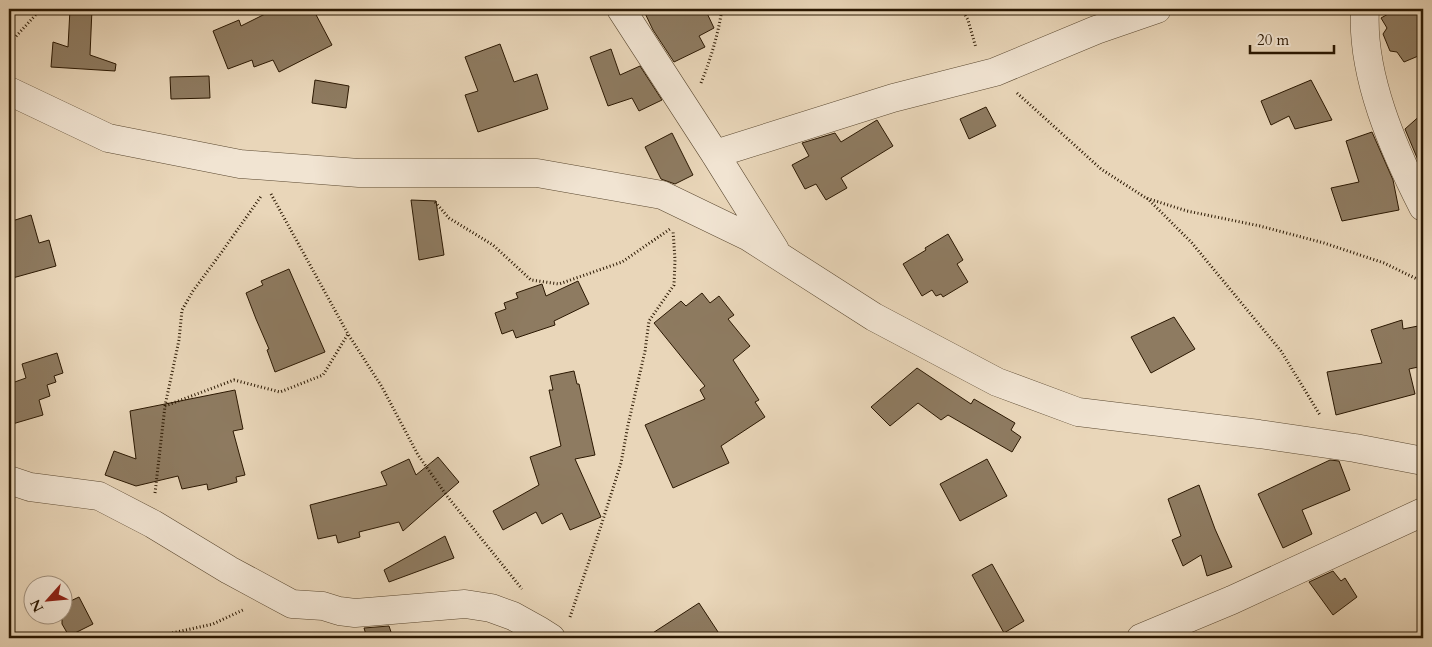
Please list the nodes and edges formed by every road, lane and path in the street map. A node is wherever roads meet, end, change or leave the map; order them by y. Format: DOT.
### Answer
graph roads {
  1 [pos="41,9"];
  2 [pos="621,9"];
  3 [pos="722,9"];
  4 [pos="962,9"];
  5 [pos="1157,9"];
  6 [pos="1365,9"];
  7 [pos="9,44"];
  8 [pos="995,72"];
  9 [pos="9,91"];
  10 [pos="689,114"];
  11 [pos="715,154"];
  12 [pos="410,173"];
  13 [pos="1146,198"];
  14 [pos="1423,207"];
  15 [pos="778,255"];
  16 [pos="1423,282"];
  17 [pos="348,334"];
  18 [pos="165,406"];
  19 [pos="1339,446"];
  20 [pos="1423,461"];
  21 [pos="9,480"];
  22 [pos="1423,512"];
  23 [pos="153,524"];
  24 [pos="524,590"];
  25 [pos="274,595"];
  26 [pos="559,630"];
  27 [pos="152,638"];
  28 [pos="1141,638"];
  1 -- 7 [label="path"];
  2 -- 10 [label="street"];
  3 -- 10 [label="path"];
  4 -- 8 [label="path"];
  5 -- 8 [label="street"];
  6 -- 14 [label="street"];
  8 -- 11 [label="street"];
  8 -- 13 [label="path"];
  9 -- 12 [label="street"];
  10 -- 11 [label="street"];
  11 -- 15 [label="street"];
  12 -- 15 [label="street"];
  12 -- 26 [label="path"];
  13 -- 16 [label="path"];
  13 -- 19 [label="path"];
  15 -- 19 [label="street"];
  17 -- 18 [label="path"];
  17 -- 18 [label="path"];
  17 -- 24 [label="path"];
  18 -- 23 [label="path"];
  19 -- 20 [label="street"];
  21 -- 23 [label="street"];
  22 -- 28 [label="street"];
  23 -- 25 [label="street"];
  25 -- 26 [label="street"];
  25 -- 27 [label="path"];
}
